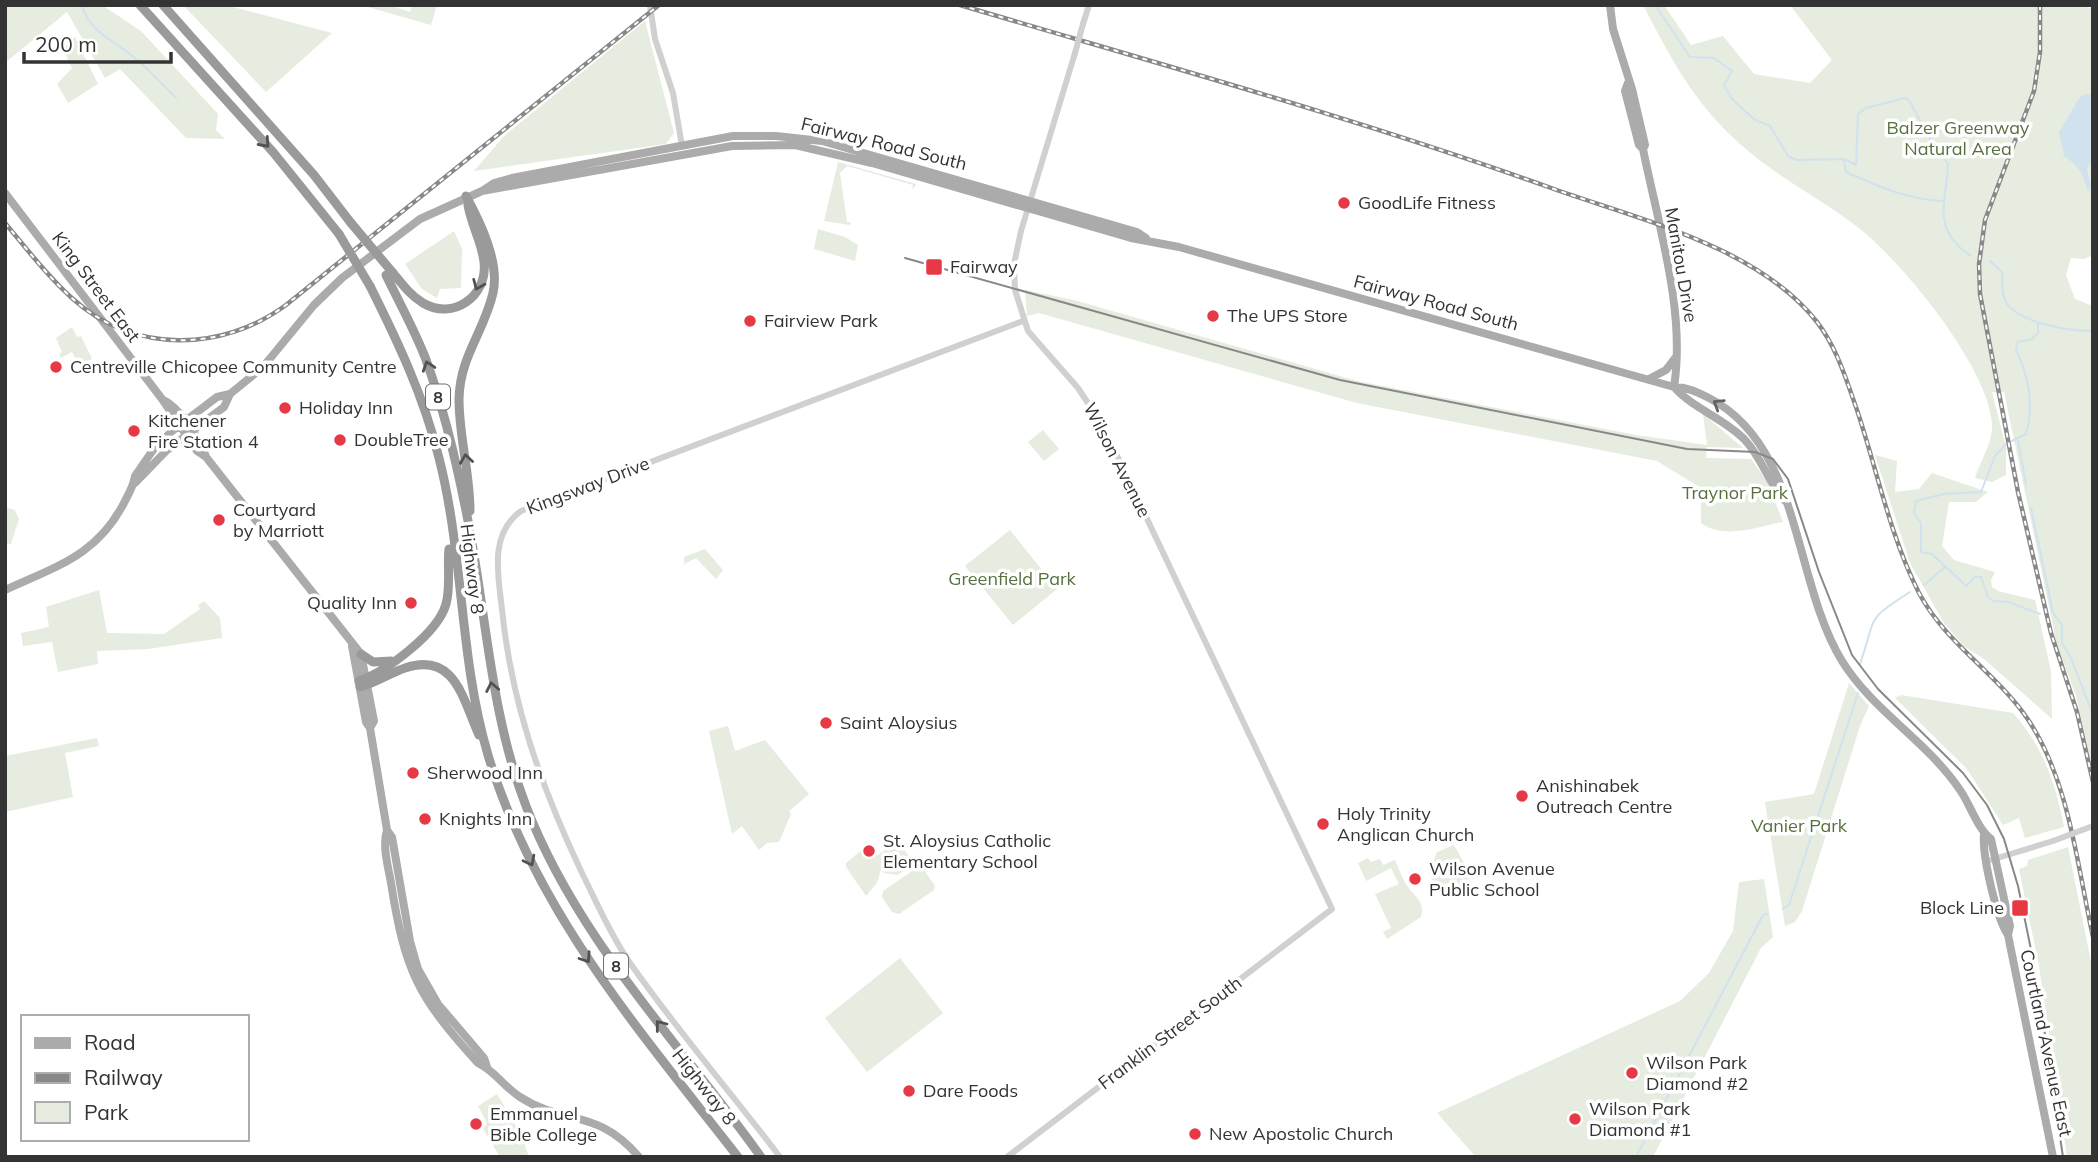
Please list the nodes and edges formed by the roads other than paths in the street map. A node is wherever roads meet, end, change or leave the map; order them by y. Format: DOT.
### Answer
graph roads {
  1 [pos="140,5"];
  2 [pos="163,5"];
  3 [pos="650,5"];
  4 [pos="1089,5"];
  5 [pos="1610,5"];
  6 [pos="682,146"];
  7 [pos="482,191"];
  8 [pos="5,193"];
  9 [pos="466,196"];
  10 [pos="1029,204"];
  11 [pos="389,274"];
  12 [pos="1023,321"];
  13 [pos="1677,354"];
  14 [pos="1649,379"];
  15 [pos="1674,387"];
  16 [pos="230,394"];
  17 [pos="182,424"];
  18 [pos="189,433"];
  19 [pos="135,483"];
  20 [pos="1785,501"];
  21 [pos="469,527"];
  22 [pos="452,534"];
  23 [pos="5,590"];
  24 [pos="352,646"];
  25 [pos="361,654"];
  26 [pos="392,661"];
  27 [pos="364,683"];
  28 [pos="487,752"];
  29 [pos="2093,827"];
  30 [pos="1992,859"];
  31 [pos="1332,909"];
  32 [pos="639,1157"];
  33 [pos="738,1157"];
  34 [pos="761,1157"];
  35 [pos="780,1157"];
  36 [pos="1007,1157"];
  37 [pos="2053,1157"];
  1 -- 22 [label="highway, Highway 8 / 8, one-way, bridge"];
  2 -- 11 [label="highway, Highway 8 / 8, bridge"];
  3 -- 6 [label="street"];
  4 -- 10 [label="street, Wilson Avenue, bridge"];
  5 -- 13 [label="main road, Manitou Drive"];
  6 -- 7 [label="main road, Fairway Road South"];
  6 -- 10 [label="main road, Fairway Road South"];
  7 -- 9 [label="main road, Fairway Road South"];
  7 -- 10 [label="main road, Fairway Road South"];
  8 -- 17 [label="main road, King Street East"];
  9 -- 11 [label="highway, one-way"];
  9 -- 16 [label="main road, Fairway Road South"];
  21 -- 9 [label="highway, one-way"];
  10 -- 12 [label="street, Wilson Avenue"];
  10 -- 14 [label="main road, Fairway Road South"];
  21 -- 11 [label="highway, Highway 8 / 8, one-way"];
  12 -- 31 [label="street, Wilson Avenue"];
  12 -- 35 [label="street, Kingsway Drive"];
  13 -- 14 [label="main road"];
  13 -- 15 [label="main road, Manitou Drive"];
  14 -- 15 [label="main road, Fairway Road South"];
  15 -- 20 [label="main road, Courtland Avenue East"];
  20 -- 15 [label="main road, Courtland Avenue East, one-way"];
  16 -- 17 [label="main road, Fairway Road South"];
  16 -- 18 [label="main road, Fairway Road South"];
  17 -- 18 [label="main road, King Street East"];
  17 -- 19 [label="main road, Fairway Road South"];
  18 -- 19 [label="main road, Fairway Road South"];
  18 -- 24 [label="main road, King Street East"];
  19 -- 23 [label="main road, Fairway Road South"];
  20 -- 30 [label="main road, Courtland Avenue East"];
  34 -- 21 [label="highway, Highway 8 / 8, one-way"];
  22 -- 26 [label="highway"];
  22 -- 28 [label="highway, Highway 8 / 8"];
  24 -- 25 [label="main road, King Street East"];
  24 -- 27 [label="main road, King Street East"];
  25 -- 26 [label="highway"];
  25 -- 27 [label="main road"];
  26 -- 27 [label="highway"];
  27 -- 28 [label="highway"];
  27 -- 32 [label="main road"];
  28 -- 33 [label="highway, Highway 8 / 8, one-way"];
  29 -- 30 [label="street, bridge"];
  30 -- 37 [label="main road, Courtland Avenue East"];
  31 -- 36 [label="street, Franklin Street South"];
}
